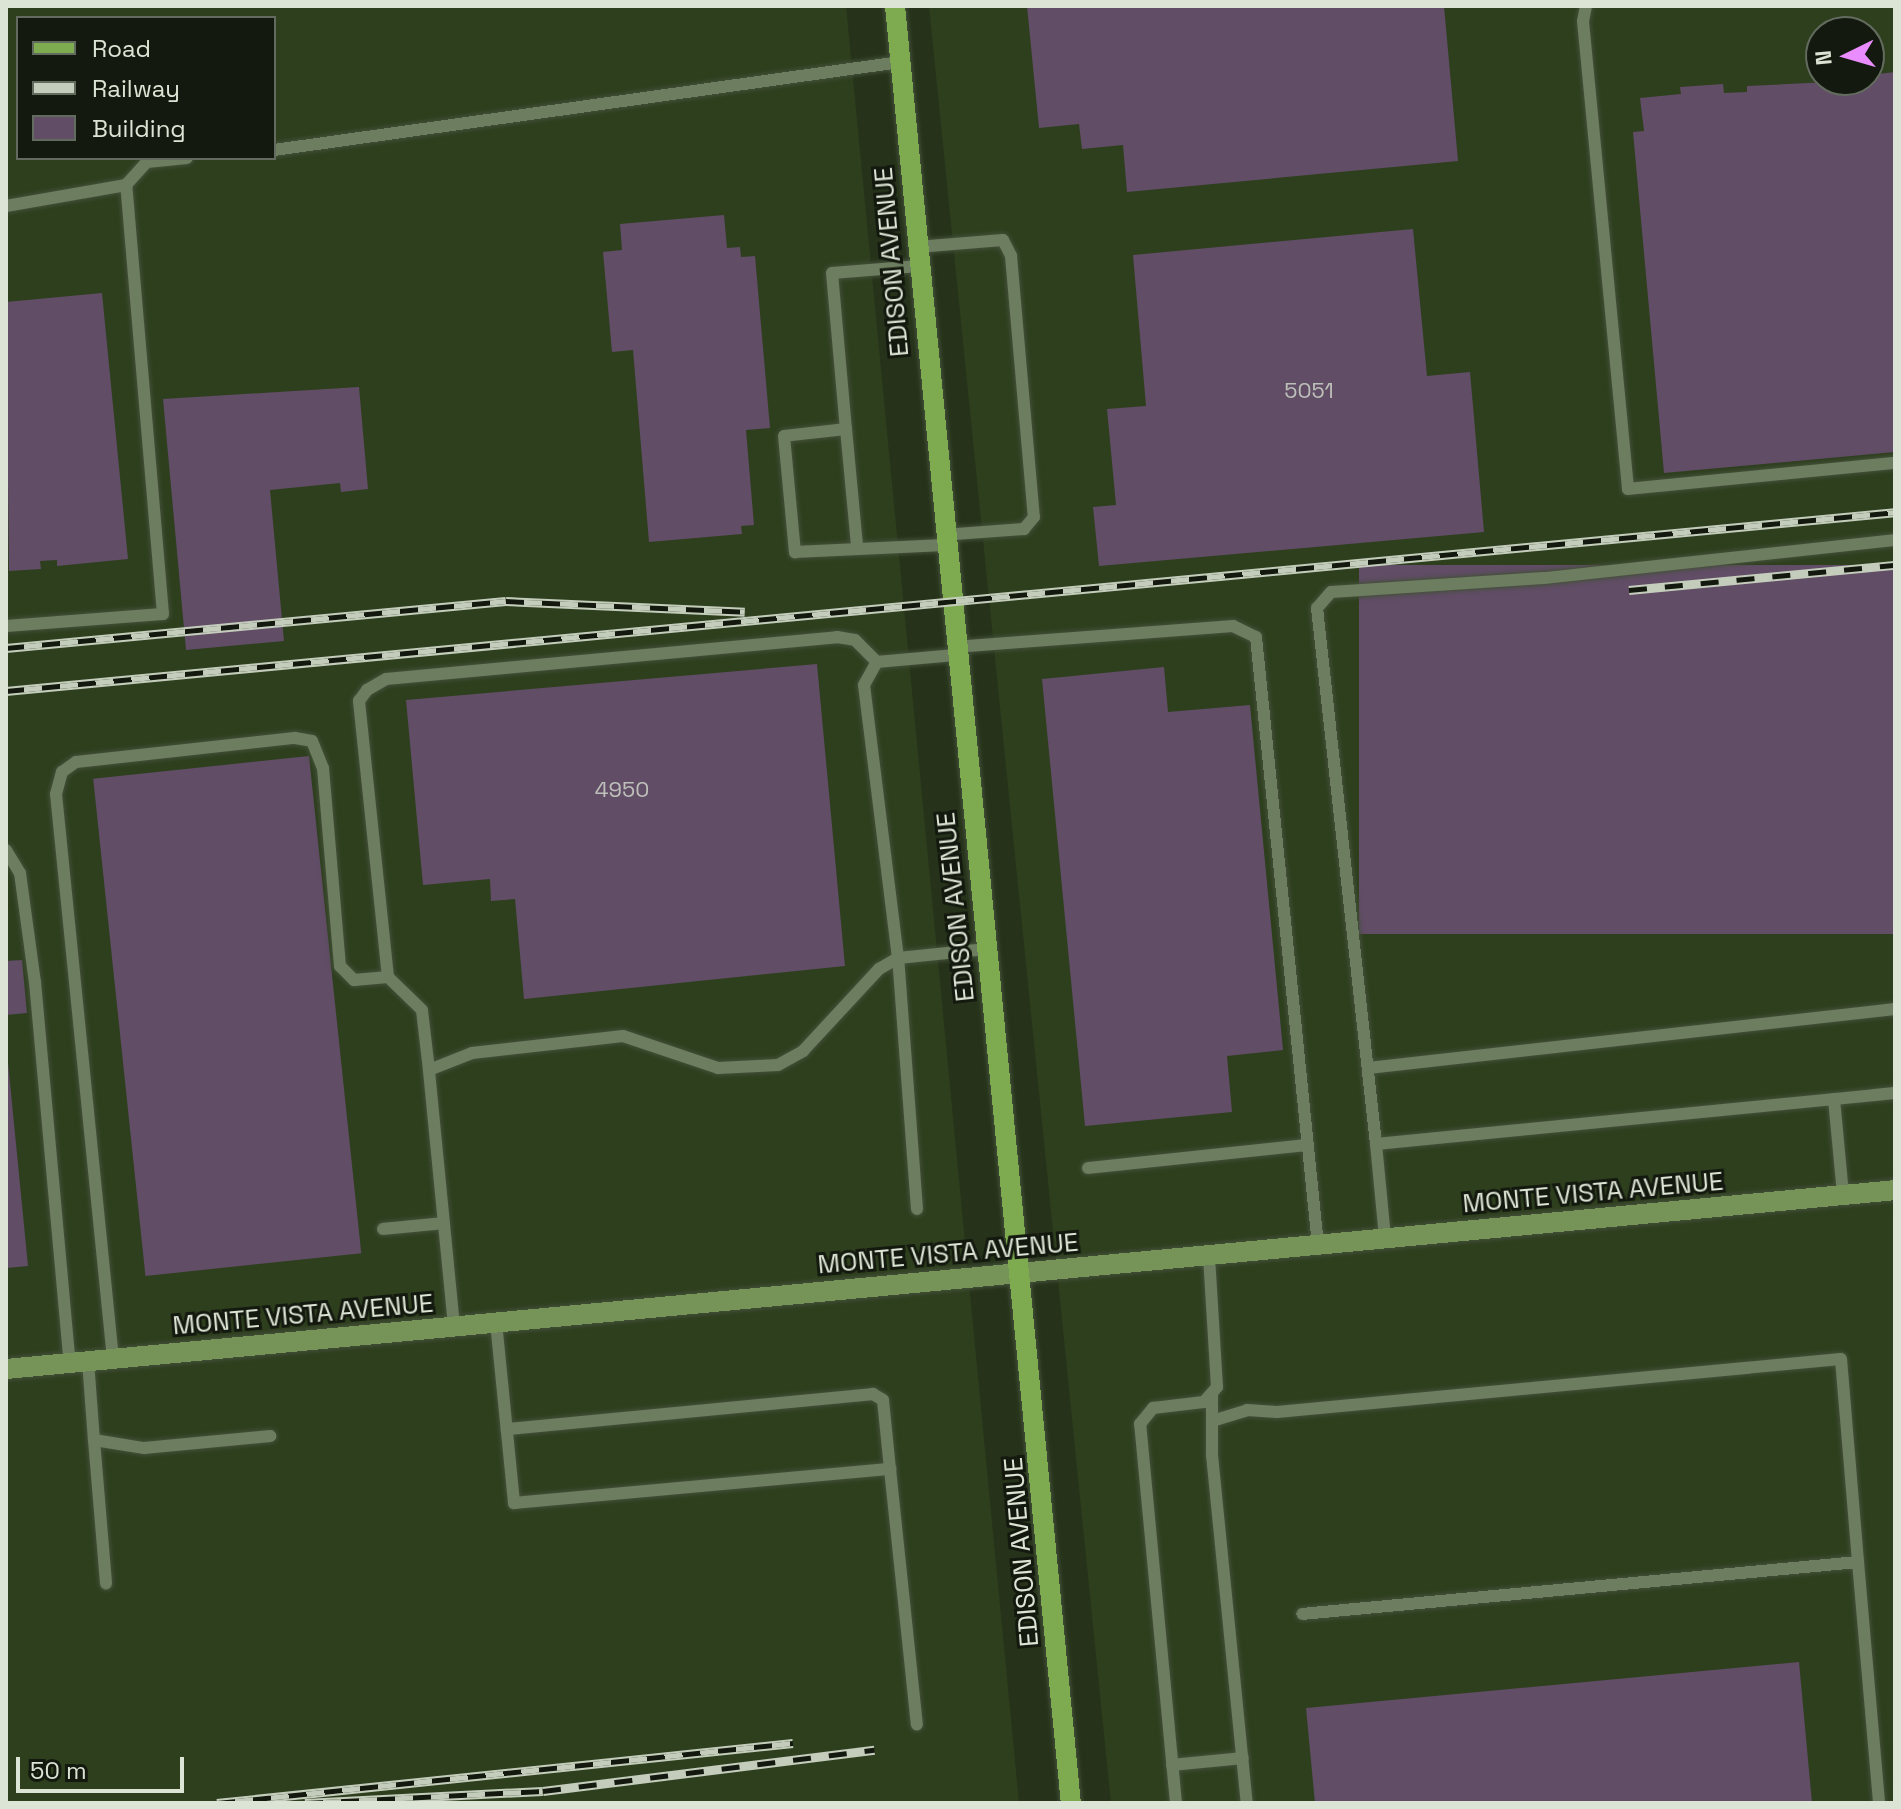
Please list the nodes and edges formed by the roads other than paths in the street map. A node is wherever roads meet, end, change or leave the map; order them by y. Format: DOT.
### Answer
graph roads {
  1 [pos="895,6"];
  2 [pos="1586,6"];
  3 [pos="900,62"];
  4 [pos="276,150"];
  5 [pos="167,160"];
  6 [pos="126,185"];
  7 [pos="6,206"];
  8 [pos="918,257"];
  9 [pos="846,429"];
  10 [pos="1895,463"];
  11 [pos="944,540"];
  12 [pos="1895,540"];
  13 [pos="857,546"];
  14 [pos="6,626"];
  15 [pos="954,651"];
  16 [pos="877,662"];
  17 [pos="6,850"];
  18 [pos="987,949"];
  19 [pos="898,958"];
  20 [pos="388,977"];
  21 [pos="1895,1009"];
  22 [pos="1368,1068"];
  23 [pos="429,1070"];
  24 [pos="1895,1093"];
  25 [pos="1834,1099"];
  26 [pos="1376,1144"];
  27 [pos="1308,1145"];
  28 [pos="1088,1168"];
  29 [pos="1895,1190"];
  30 [pos="1843,1195"];
  31 [pos="917,1209"];
  32 [pos="444,1223"];
  33 [pos="383,1229"];
  34 [pos="1385,1238"];
  35 [pos="1318,1245"];
  36 [pos="1209,1255"];
  37 [pos="1021,1273"];
  38 [pos="496,1322"];
  39 [pos="454,1326"];
  40 [pos="113,1359"];
  41 [pos="79,1362"];
  42 [pos="6,1369"];
  43 [pos="1212,1395"];
  44 [pos="1212,1421"];
  45 [pos="507,1429"];
  46 [pos="270,1436"];
  47 [pos="94,1440"];
  48 [pos="890,1469"];
  49 [pos="1858,1562"];
  50 [pos="106,1584"];
  51 [pos="1302,1614"];
  52 [pos="917,1725"];
  53 [pos="1243,1758"];
  54 [pos="1172,1765"];
  55 [pos="1071,1803"];
  56 [pos="1176,1803"];
  57 [pos="1247,1803"];
  58 [pos="1879,1803"];
  1 -- 3 [label="main road, EDISON AVENUE"];
  2 -- 10 [label="lane"];
  3 -- 4 [label="lane"];
  3 -- 8 [label="main road, EDISON AVENUE"];
  5 -- 6 [label="lane"];
  6 -- 7 [label="lane"];
  6 -- 14 [label="lane"];
  8 -- 9 [label="lane"];
  8 -- 11 [label="main road, EDISON AVENUE"];
  8 -- 11 [label="lane"];
  9 -- 13 [label="lane"];
  9 -- 13 [label="lane"];
  11 -- 13 [label="lane"];
  11 -- 15 [label="main road, EDISON AVENUE"];
  12 -- 22 [label="lane"];
  15 -- 16 [label="lane"];
  15 -- 18 [label="main road, EDISON AVENUE"];
  15 -- 27 [label="lane"];
  16 -- 19 [label="lane"];
  16 -- 20 [label="lane"];
  17 -- 41 [label="lane"];
  18 -- 19 [label="lane"];
  18 -- 37 [label="main road, EDISON AVENUE"];
  19 -- 23 [label="lane"];
  19 -- 31 [label="lane"];
  20 -- 23 [label="lane"];
  20 -- 40 [label="lane"];
  21 -- 22 [label="lane"];
  22 -- 26 [label="lane"];
  23 -- 32 [label="lane"];
  24 -- 25 [label="lane"];
  25 -- 26 [label="lane"];
  25 -- 30 [label="lane"];
  26 -- 34 [label="lane"];
  27 -- 28 [label="lane"];
  27 -- 35 [label="lane"];
  29 -- 30 [label="street, MONTE VISTA AVENUE"];
  30 -- 34 [label="street, MONTE VISTA AVENUE"];
  32 -- 33 [label="lane"];
  32 -- 39 [label="lane"];
  34 -- 35 [label="street, MONTE VISTA AVENUE"];
  35 -- 36 [label="street, MONTE VISTA AVENUE"];
  36 -- 37 [label="street, MONTE VISTA AVENUE"];
  36 -- 43 [label="lane"];
  37 -- 38 [label="street, MONTE VISTA AVENUE"];
  37 -- 55 [label="main road, EDISON AVENUE"];
  38 -- 39 [label="street, MONTE VISTA AVENUE"];
  38 -- 45 [label="lane"];
  39 -- 40 [label="street, MONTE VISTA AVENUE"];
  40 -- 41 [label="street, MONTE VISTA AVENUE"];
  41 -- 42 [label="street, MONTE VISTA AVENUE"];
  41 -- 47 [label="lane"];
  43 -- 44 [label="lane"];
  43 -- 54 [label="lane"];
  44 -- 49 [label="lane"];
  44 -- 53 [label="lane"];
  45 -- 48 [label="lane"];
  45 -- 48 [label="lane"];
  46 -- 47 [label="lane"];
  47 -- 50 [label="lane"];
  48 -- 52 [label="lane"];
  49 -- 51 [label="lane"];
  49 -- 58 [label="lane"];
  53 -- 54 [label="lane"];
  53 -- 57 [label="lane"];
  54 -- 56 [label="lane"];
}
